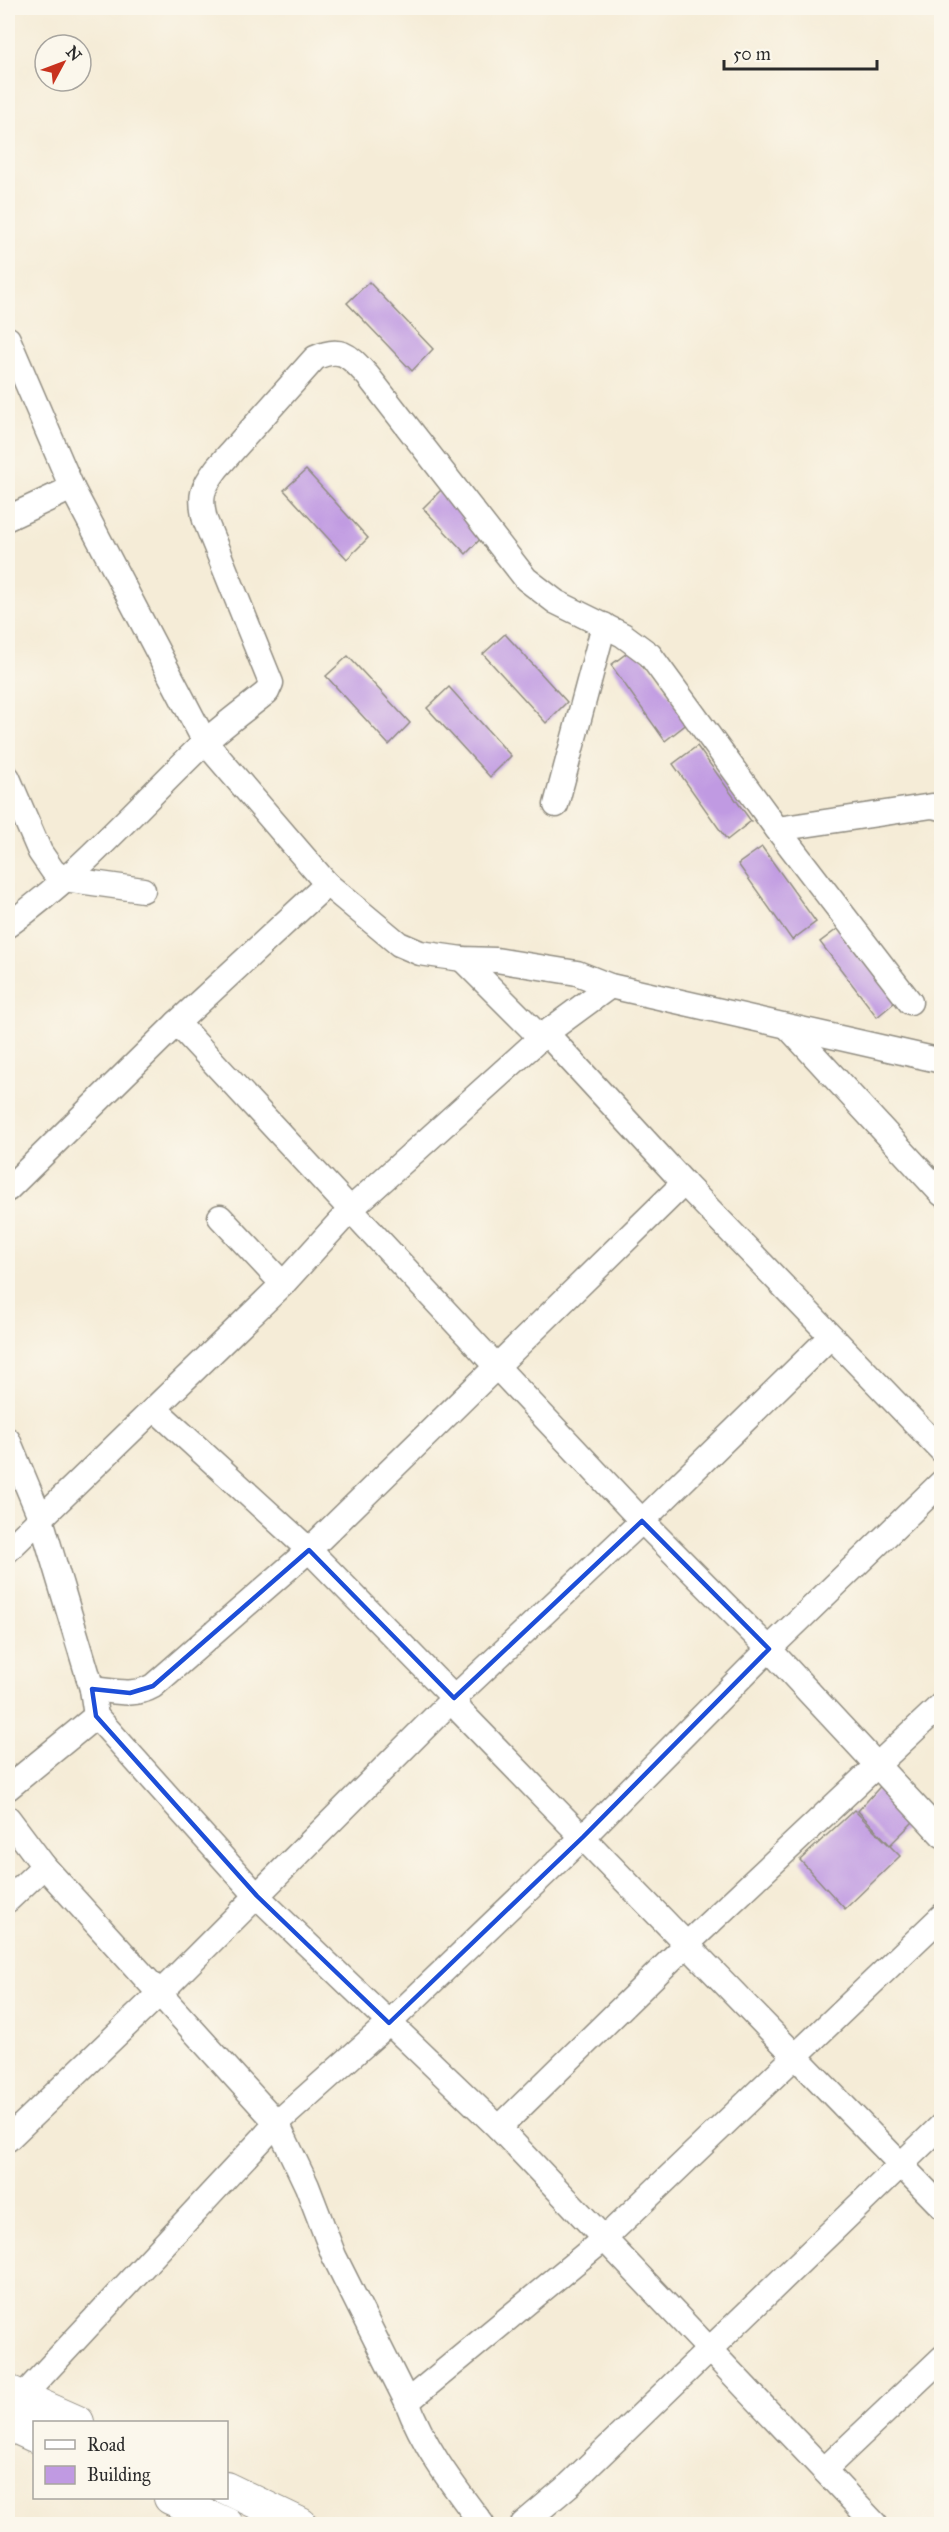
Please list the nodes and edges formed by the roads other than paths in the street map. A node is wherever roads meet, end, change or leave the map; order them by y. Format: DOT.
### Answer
graph roads {
  1 [pos="10,351"];
  2 [pos="72,488"];
  3 [pos="8,518"];
  4 [pos="604,625"];
  5 [pos="205,742"];
  6 [pos="8,778"];
  7 [pos="556,805"];
  8 [pos="942,808"];
  9 [pos="777,829"];
  10 [pos="64,879"];
  11 [pos="327,884"];
  12 [pos="143,890"];
  13 [pos="8,925"];
  14 [pos="462,959"];
  15 [pos="610,987"];
  16 [pos="910,1002"];
  17 [pos="177,1023"];
  18 [pos="788,1027"];
  19 [pos="543,1035"];
  20 [pos="942,1061"];
  21 [pos="684,1182"];
  22 [pos="8,1189"];
  23 [pos="942,1194"];
  24 [pos="352,1208"];
  25 [pos="220,1217"];
  26 [pos="283,1284"];
  27 [pos="830,1337"];
  28 [pos="497,1367"];
  29 [pos="155,1409"];
  30 [pos="8,1440"];
  31 [pos="942,1451"];
  32 [pos="942,1482"];
  33 [pos="41,1519"];
  34 [pos="642,1521"];
  35 [pos="8,1550"];
  36 [pos="309,1550"];
  37 [pos="769,1649"];
  38 [pos="92,1689"];
  39 [pos="454,1698"];
  40 [pos="942,1704"];
  41 [pos="96,1716"];
  42 [pos="877,1764"];
  43 [pos="8,1788"];
  44 [pos="8,1818"];
  45 [pos="942,1835"];
  46 [pos="584,1837"];
  47 [pos="44,1866"];
  48 [pos="257,1896"];
  49 [pos="8,1900"];
  50 [pos="942,1916"];
  51 [pos="686,1945"];
  52 [pos="159,1994"];
  53 [pos="389,2023"];
  54 [pos="795,2055"];
  55 [pos="277,2123"];
  56 [pos="942,2125"];
  57 [pos="499,2128"];
  58 [pos="8,2139"];
  59 [pos="901,2165"];
  60 [pos="942,2208"];
  61 [pos="604,2239"];
  62 [pos="709,2350"];
  63 [pos="942,2358"];
  64 [pos="407,2402"];
  65 [pos="12,2404"];
  66 [pos="74,2421"];
  67 [pos="33,2435"];
  68 [pos="824,2470"];
  69 [pos="172,2499"];
  70 [pos="236,2504"];
  71 [pos="227,2524"];
  72 [pos="301,2524"];
  73 [pos="482,2524"];
  74 [pos="523,2524"];
  75 [pos="875,2524"];
  1 -- 2 [label="street"];
  2 -- 3 [label="street"];
  2 -- 5 [label="street"];
  4 -- 5 [label="street"];
  4 -- 7 [label="street"];
  4 -- 9 [label="street"];
  5 -- 10 [label="street"];
  5 -- 11 [label="street"];
  6 -- 10 [label="street"];
  8 -- 9 [label="street"];
  9 -- 16 [label="street"];
  10 -- 12 [label="street"];
  10 -- 13 [label="street"];
  11 -- 14 [label="street"];
  11 -- 17 [label="street"];
  14 -- 15 [label="street"];
  14 -- 19 [label="street"];
  15 -- 18 [label="street"];
  15 -- 19 [label="street"];
  17 -- 22 [label="street"];
  17 -- 24 [label="street"];
  18 -- 20 [label="street"];
  18 -- 23 [label="street"];
  19 -- 21 [label="street"];
  19 -- 24 [label="street"];
  21 -- 27 [label="street"];
  21 -- 28 [label="street"];
  24 -- 26 [label="street"];
  24 -- 28 [label="street"];
  25 -- 26 [label="street"];
  26 -- 29 [label="street"];
  27 -- 31 [label="street"];
  27 -- 34 [label="street"];
  28 -- 34 [label="street"];
  28 -- 36 [label="street"];
  29 -- 33 [label="street"];
  29 -- 36 [label="street"];
  30 -- 33 [label="street"];
  32 -- 37 [label="street"];
  33 -- 35 [label="street"];
  33 -- 38 [label="street"];
  34 -- 37 [label="street"];
  34 -- 39 [label="street"];
  36 -- 38 [label="street"];
  36 -- 39 [label="street"];
  37 -- 42 [label="street"];
  37 -- 46 [label="street"];
  38 -- 41 [label="street"];
  39 -- 46 [label="street"];
  39 -- 48 [label="street"];
  40 -- 42 [label="street"];
  41 -- 43 [label="street"];
  41 -- 48 [label="street"];
  42 -- 45 [label="street"];
  42 -- 51 [label="street"];
  44 -- 47 [label="street"];
  46 -- 51 [label="street"];
  46 -- 53 [label="street"];
  47 -- 49 [label="street"];
  47 -- 52 [label="street"];
  48 -- 52 [label="street"];
  48 -- 53 [label="street"];
  50 -- 54 [label="street"];
  51 -- 54 [label="street"];
  51 -- 57 [label="street"];
  52 -- 55 [label="street"];
  52 -- 58 [label="street"];
  53 -- 55 [label="street"];
  53 -- 57 [label="street"];
  54 -- 59 [label="street"];
  54 -- 61 [label="street"];
  55 -- 64 [label="street"];
  55 -- 65 [label="street"];
  56 -- 59 [label="street"];
  57 -- 61 [label="street"];
  59 -- 60 [label="street"];
  59 -- 62 [label="street"];
  61 -- 62 [label="street"];
  61 -- 64 [label="street"];
  62 -- 68 [label="street"];
  62 -- 74 [label="street"];
  63 -- 68 [label="street"];
  64 -- 73 [label="street"];
  65 -- 66 [label="main road"];
  65 -- 67 [label="main road"];
  68 -- 75 [label="street"];
  69 -- 71 [label="main road"];
  70 -- 72 [label="main road"];
}
